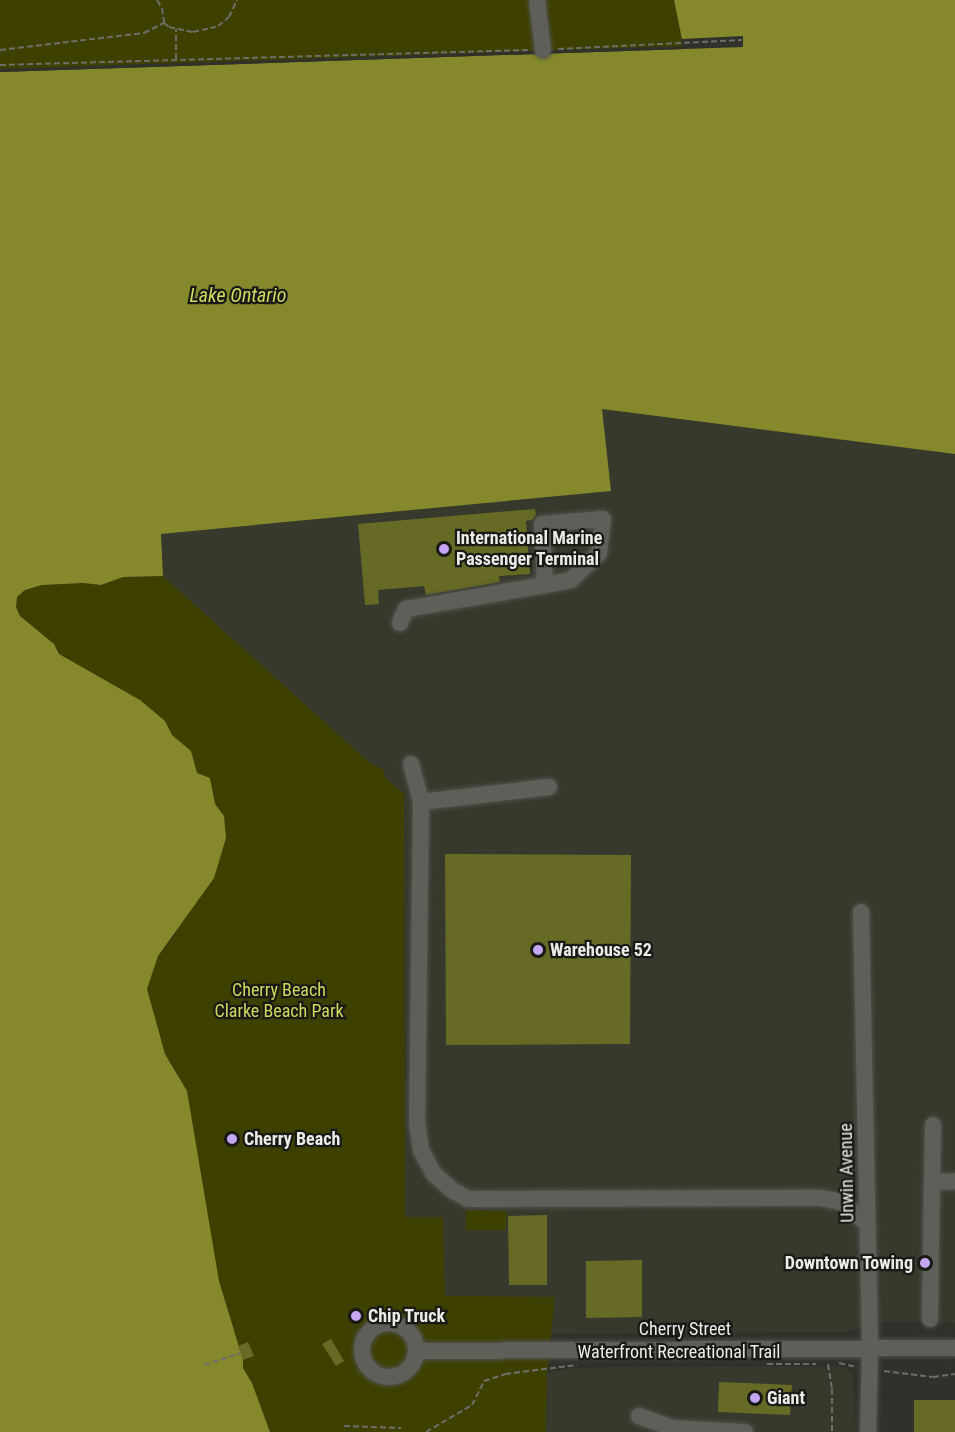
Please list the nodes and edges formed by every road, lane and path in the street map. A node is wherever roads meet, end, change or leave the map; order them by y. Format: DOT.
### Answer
graph roads {
  1 [pos="157,0"];
  2 [pos="237,0"];
  3 [pos="537,0"];
  4 [pos="164,23"];
  5 [pos="176,29"];
  6 [pos="742,40"];
  7 [pos="0,50"];
  8 [pos="543,50"];
  9 [pos="176,60"];
  10 [pos="0,65"];
  11 [pos="545,585"];
  12 [pos="400,623"];
  13 [pos="411,764"];
  14 [pos="549,787"];
  15 [pos="421,802"];
  16 [pos="861,912"];
  17 [pos="933,1125"];
  18 [pos="955,1181"];
  19 [pos="932,1182"];
  20 [pos="867,1224"];
  21 [pos="930,1319"];
  22 [pos="870,1347"];
  23 [pos="955,1348"];
  24 [pos="416,1351"];
  25 [pos="240,1353"];
  26 [pos="765,1364"];
  27 [pos="828,1364"];
  28 [pos="204,1365"];
  29 [pos="586,1365"];
  30 [pos="848,1365"];
  31 [pos="888,1372"];
  32 [pos="955,1374"];
  33 [pos="639,1416"];
  34 [pos="344,1426"];
  35 [pos="401,1428"];
  36 [pos="426,1432"];
  37 [pos="745,1432"];
  38 [pos="832,1432"];
  39 [pos="868,1432"];
  1 -- 4 [label="path"];
  2 -- 5 [label="path"];
  3 -- 8 [label="street"];
  4 -- 5 [label="path"];
  4 -- 7 [label="path"];
  5 -- 9 [label="path"];
  6 -- 8 [label="path"];
  8 -- 9 [label="path"];
  9 -- 10 [label="path"];
  11 -- 11 [label="street"];
  11 -- 12 [label="street"];
  13 -- 15 [label="street"];
  14 -- 15 [label="street"];
  15 -- 20 [label="street"];
  16 -- 20 [label="street, Unwin Avenue"];
  17 -- 19 [label="street"];
  18 -- 19 [label="street"];
  19 -- 21 [label="street"];
  20 -- 22 [label="street, Unwin Avenue"];
  22 -- 23 [label="street, Cherry Street"];
  22 -- 24 [label="street, Cherry Street"];
  22 -- 39 [label="street, Unwin Avenue"];
  25 -- 28 [label="path"];
  26 -- 27 [label="path, Waterfront Recreational Trail"];
  27 -- 30 [label="path, Waterfront Recreational Trail"];
  27 -- 38 [label="path"];
  29 -- 36 [label="path, Waterfront Recreational Trail"];
  31 -- 32 [label="path"];
  33 -- 37 [label="street"];
  34 -- 35 [label="path"];
}
